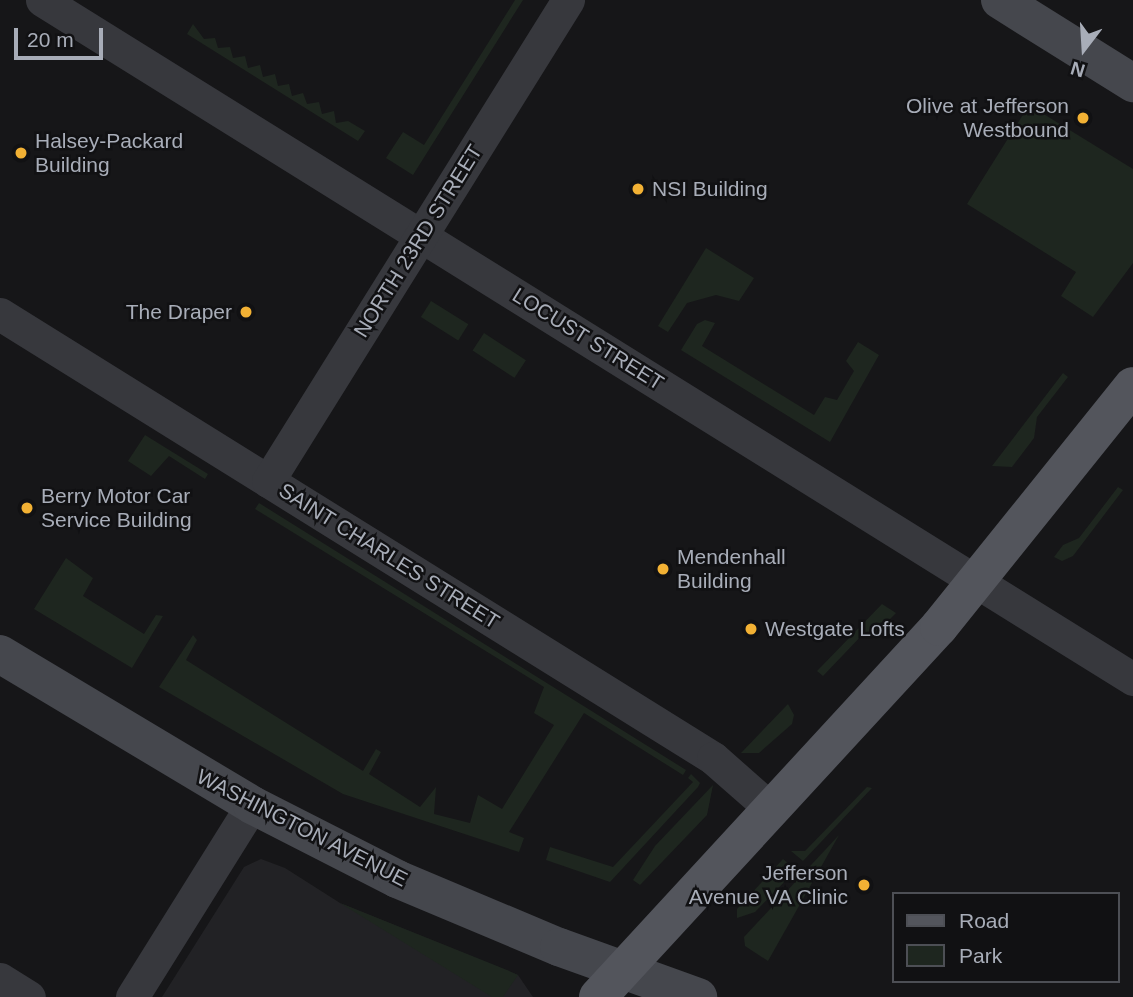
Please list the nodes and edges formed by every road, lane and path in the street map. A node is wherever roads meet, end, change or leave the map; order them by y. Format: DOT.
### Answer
graph roads {
  1 [pos="42,0"];
  2 [pos="568,0"];
  3 [pos="1000,0"];
  4 [pos="1133,83"];
  5 [pos="422,235"];
  6 [pos="0,314"];
  7 [pos="1133,386"];
  8 [pos="268,481"];
  9 [pos="977,583"];
  10 [pos="0,654"];
  11 [pos="1133,679"];
  12 [pos="252,806"];
  13 [pos="770,807"];
  14 [pos="0,979"];
  15 [pos="609,983"];
  16 [pos="29,997"];
  17 [pos="132,997"];
  18 [pos="698,997"];
  1 -- 5 [label="street, LOCUST STREET"];
  2 -- 5 [label="street, NORTH 23RD STREET"];
  3 -- 4 [label="main road"];
  5 -- 8 [label="street, NORTH 23RD STREET"];
  5 -- 9 [label="street, LOCUST STREET"];
  6 -- 8 [label="street, SAINT CHARLES STREET"];
  7 -- 9 [label="main road"];
  8 -- 13 [label="street, SAINT CHARLES STREET"];
  9 -- 11 [label="street, LOCUST STREET"];
  9 -- 13 [label="main road"];
  10 -- 12 [label="main road, WASHINGTON AVENUE"];
  12 -- 15 [label="main road, WASHINGTON AVENUE"];
  12 -- 17 [label="street"];
  13 -- 15 [label="main road"];
  14 -- 16 [label="street"];
  15 -- 18 [label="main road, WASHINGTON AVENUE"];
}
